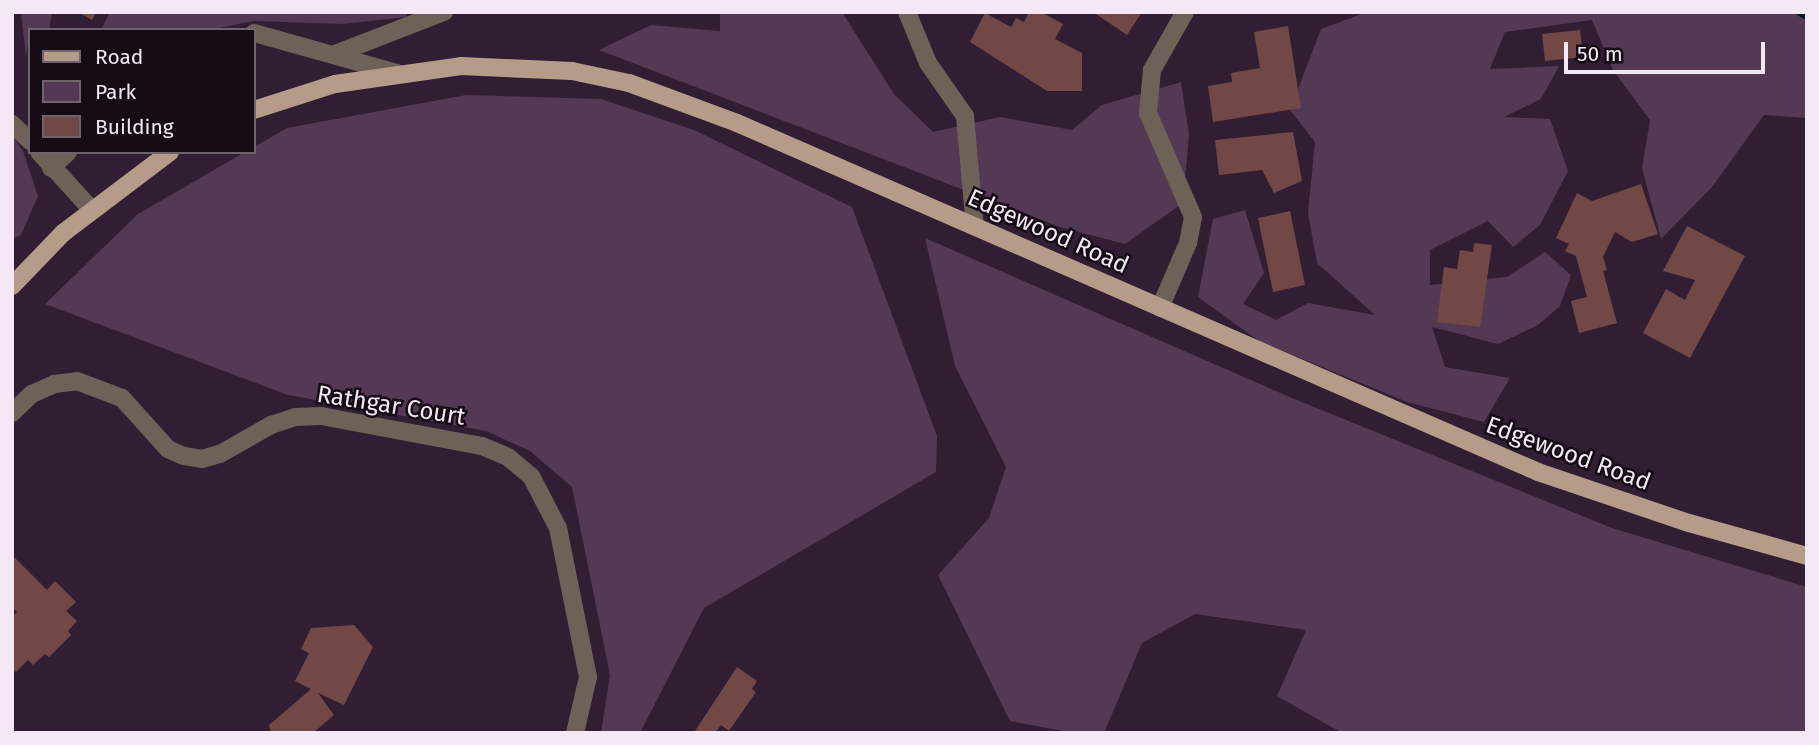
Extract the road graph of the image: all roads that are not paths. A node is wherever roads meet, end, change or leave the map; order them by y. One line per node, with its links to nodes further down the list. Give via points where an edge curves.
1 (444, 12): 5 (street)
2 (907, 12): 15 (street, via 928,63 965,116)
3 (1185, 12): 17 (street, via 1152,70 1148,113 1193,217 1188,243)
4 (256, 34): 5 (street)
5 (335, 54): 6 (street)
6 (397, 73): 7 (main road, Edgewood Road, via 335,84); 15 (main road, Edgewood Road, via 517,66 629,83 737,122)
7 (256, 109)
8 (12, 124): 9 (street)
9 (28, 139)
10 (40, 154): 13 (street)
11 (66, 154): 13 (street)
12 (167, 154): 14 (main road)
13 (51, 168): 14 (street)
14 (91, 209): 16 (main road)
15 (975, 227): 17 (main road, Edgewood Road)
16 (12, 286)
17 (1160, 308): 19 (main road, Edgewood Road, via 1538,472 1689,523)
18 (12, 413): 20 (street, Rathgar Court, via 32,394 54,384 77,381 122,398 168,449 184,456 202,459 220,454 271,425 295,417 321,416 482,446 508,457 531,476 558,528 588,677)
19 (1807, 555)
20 (575, 733)

